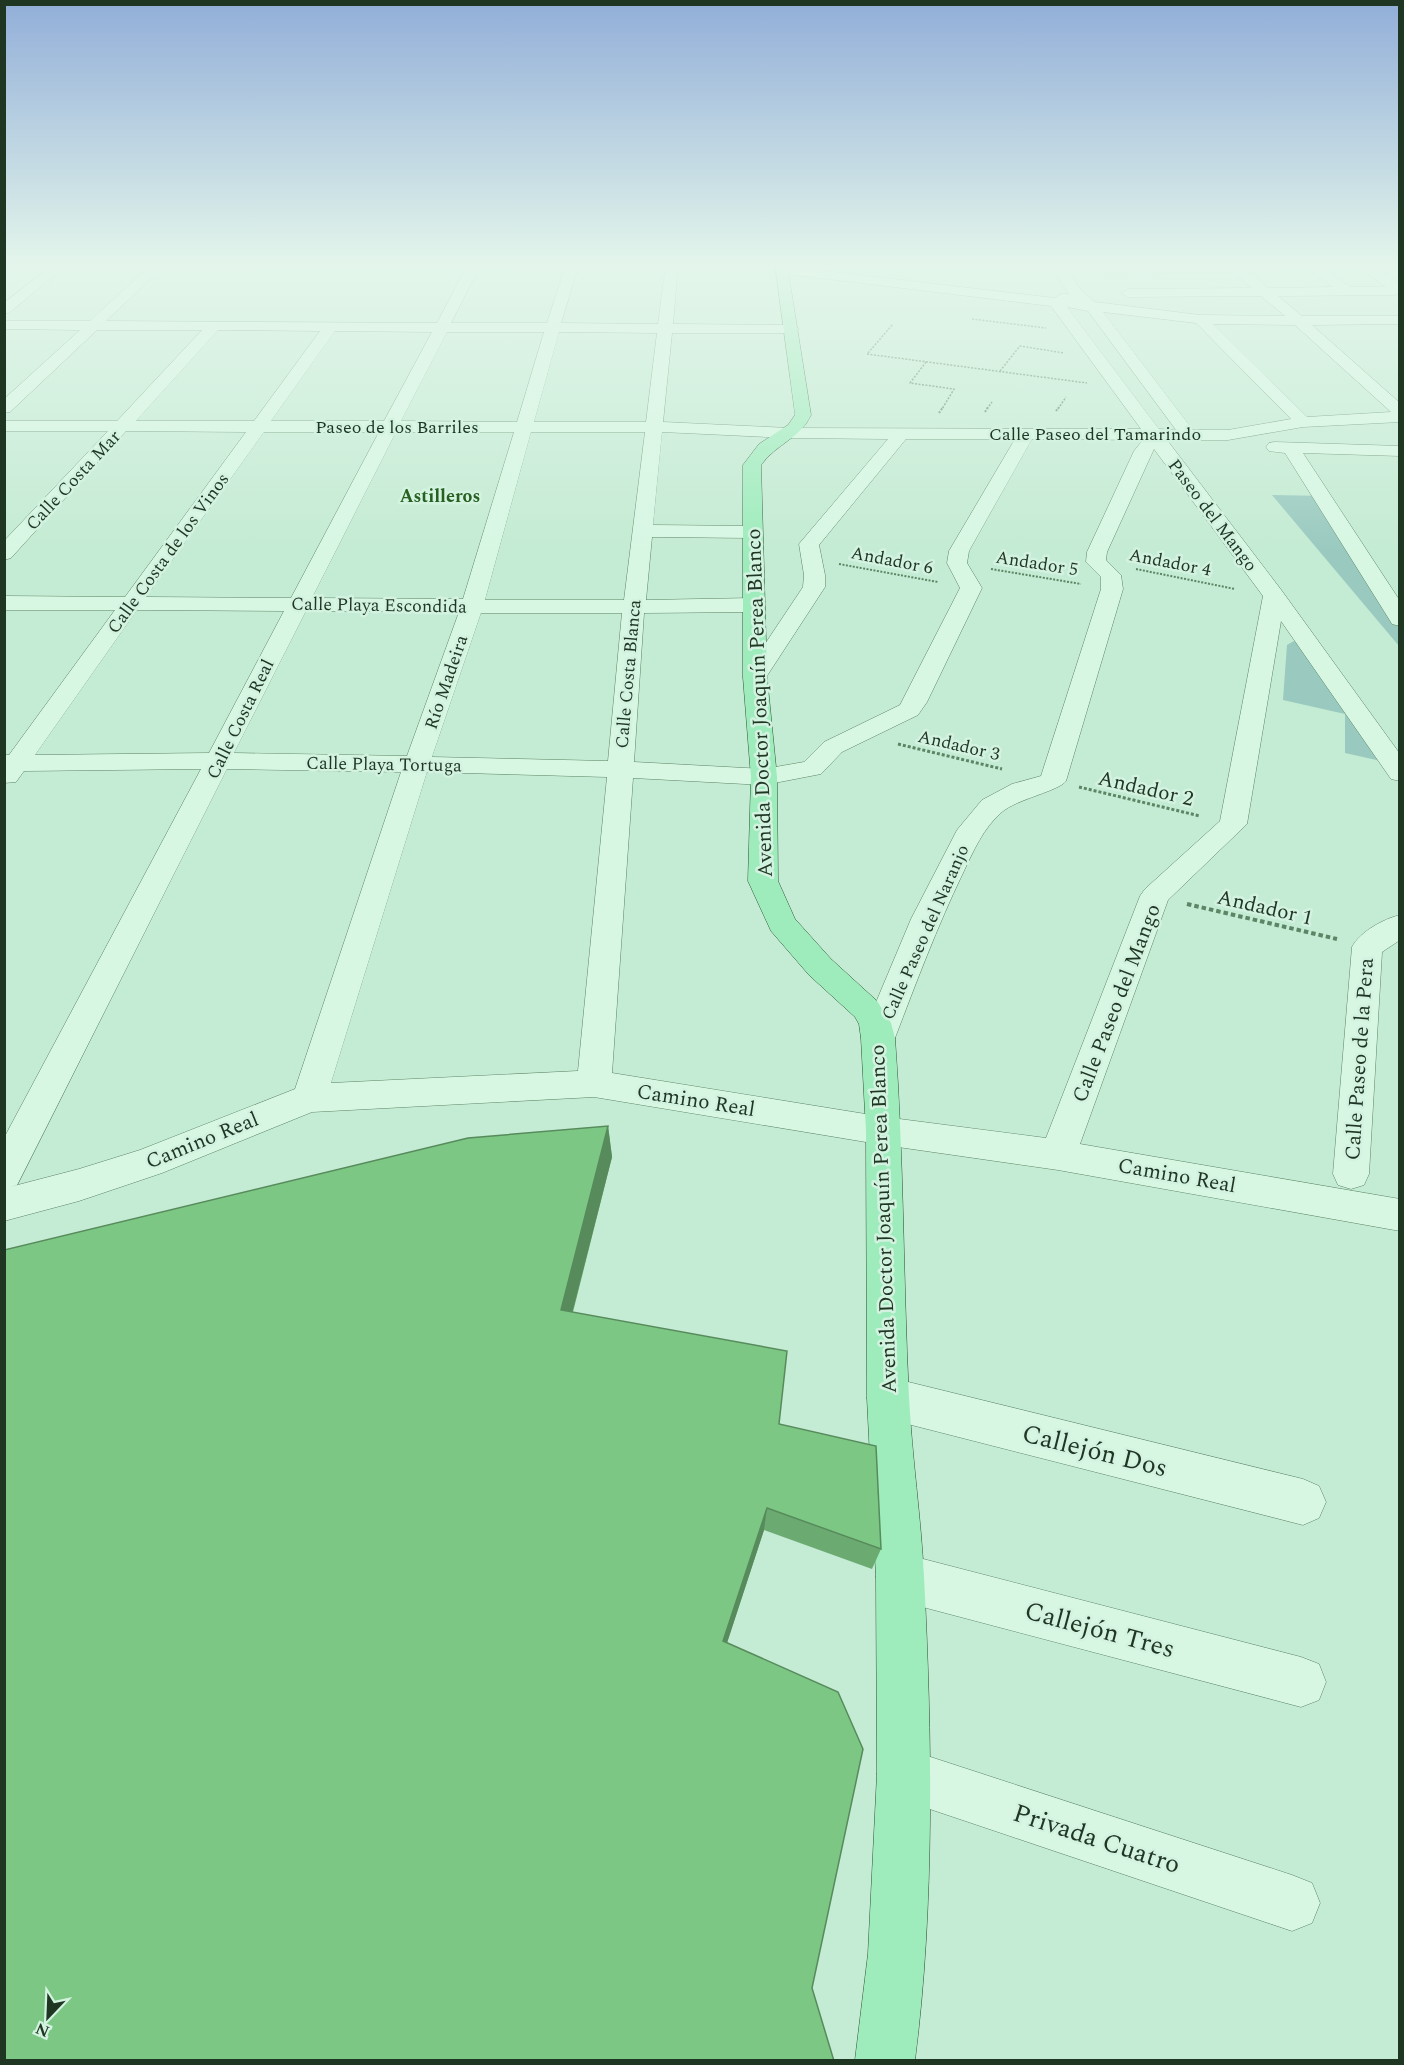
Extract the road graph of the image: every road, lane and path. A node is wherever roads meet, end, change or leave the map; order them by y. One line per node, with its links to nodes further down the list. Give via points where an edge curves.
1 (57, 360): 17 (street)
2 (182, 360): 21 (street, Calle Costa Mar)
3 (307, 360): 22 (street, Calle Costa de los Vinos)
4 (425, 360): 23 (street, Calle Costa Real)
5 (543, 360): 24 (street, Río Madeira)
6 (661, 360): 25 (street, Calle Costa Blanca)
7 (796, 360): 26 (main road, Avenida Doctor Joaquín Perea Blanco, via 803,415 800,424)
8 (914, 360): 14 (path)
9 (1009, 360): 15 (path)
10 (1099, 360): 16 (street)
11 (1132, 360): 30 (street)
12 (1241, 360): 19 (street)
13 (1341, 360): 18 (street)
14 (926, 362): 15 (path); 28 (path, via 910,383 954,389)
15 (1000, 371): 16 (path)
16 (1120, 388): 32 (street)
17 (4, 408)
18 (1400, 415): 19 (street, Calle Paseo del Tamarindo)
19 (1303, 423): 31 (street, Calle Paseo del Tamarindo)
20 (4, 426): 21 (street, Paseo de los Barriles)
21 (122, 426): 22 (street, Paseo de los Barriles); 37 (street, Calle Costa Mar)
22 (259, 427): 23 (street, Paseo de los Barriles); 46 (street, Calle Costa de los Vinos)
23 (390, 427): 24 (street, Paseo de los Barriles); 45 (street, Calle Costa Real)
24 (524, 427): 25 (street, Paseo de los Barriles); 48 (street, Río Madeira)
25 (654, 428): 26 (street, Paseo de los Barriles); 35 (street, Calle Costa Blanca)
26 (789, 433): 27 (street, Calle Paseo del Tamarindo); 36 (main road, Avenida Doctor Joaquín Perea Blanco, via 760,453 752,465)
27 (902, 433): 28 (street, Calle Paseo del Tamarindo); 38 (street, via 809,544)
28 (925, 433): 29 (street, Calle Paseo del Tamarindo)
29 (1028, 433): 32 (street, Calle Paseo del Tamarindo); 40 (street, via 959,551)
30 (1187, 433): 31 (street, Calle Paseo del Tamarindo); 32 (street, Calle Paseo del Tamarindo)
31 (1228, 435): 33 (street, via 1240,445)
32 (1156, 438): 39 (street, via 1143,451); 43 (street, Paseo del Mango)
33 (1291, 448): 34 (street); 50 (street)
34 (1400, 451)
35 (643, 531): 36 (street); 49 (street, Calle Costa Blanca)
36 (752, 532): 47 (main road, Avenida Doctor Joaquín Perea Blanco)
37 (4, 554)
38 (809, 558): 41 (path, Andador 6); 51 (street, via 817,573 814,587)
39 (1096, 562): 42 (street, via 1111,575); 43 (path, Andador 4)
40 (957, 564): 41 (street); 42 (path, Andador 5)
41 (971, 588): 52 (street, Calle Playa Tortuga, via 909,710)
42 (1112, 589): 59 (street)
43 (1274, 596): 57 (street, Paseo del Mango); 60 (street)
44 (4, 603): 46 (street, Calle Playa Escondida)
45 (297, 603): 46 (street, Calle Playa Escondida); 48 (street, Calle Playa Escondida); 53 (street, Calle Costa Real)
46 (131, 604): 55 (street, Calle Costa de los Vinos)
47 (753, 605): 49 (street, Calle Playa Escondida); 51 (main road, Avenida Doctor Joaquín Perea Blanco)
48 (472, 606): 49 (street, Calle Playa Escondida); 54 (street, Río Madeira)
49 (634, 607): 56 (street, Calle Costa Blanca)
50 (1400, 619)
51 (755, 677): 58 (main road, Avenida Doctor Joaquín Perea Blanco)
52 (859, 735): 58 (street, Calle Playa Tortuga, via 833,747 812,768); 59 (path, Andador 3)
53 (220, 761): 54 (street, Calle Playa Tortuga); 55 (street, Calle Playa Tortuga); 69 (street, Calle Costa Real)
54 (417, 764): 56 (street, Calle Playa Tortuga); 66 (street, Río Madeira)
55 (8, 769)
56 (619, 770): 58 (street, Calle Playa Tortuga); 65 (street, Calle Costa Blanca)
57 (1400, 773)
58 (764, 777): 64 (main road, Avenida Doctor Joaquín Perea Blanco, via 763,881 770,901 800,946 866,1009 876,1023)
59 (1053, 781): 60 (path, Andador 2); 64 (street, Calle Paseo del Naranjo, via 1021,790 992,806 968,836 926,919)
60 (1233, 824): 61 (street, Calle Paseo del Mango)
61 (1155, 896): 63 (path, Andador 1); 68 (street, Calle Paseo del Mango)
62 (1400, 925): 63 (street, Calle Paseo de la Pera)
63 (1367, 946): 70 (street, Calle Paseo de la Pera)
64 (878, 1038): 67 (main road, Avenida Doctor Joaquín Perea Blanco)
65 (594, 1084): 66 (street, Camino Real); 67 (street, Camino Real)
66 (309, 1098): 71 (street, Camino Real, via 148,1162)
67 (884, 1131): 68 (street, Camino Real); 73 (main road, Avenida Doctor Joaquín Perea Blanco)
68 (1058, 1155): 72 (street, Camino Real)
69 (4, 1174)
70 (1351, 1174)
71 (4, 1205)
72 (1400, 1215)
73 (888, 1398): 74 (street, Callejón Dos); 75 (main road, Avenida Doctor Joaquín Perea Blanco)
74 (1303, 1502)
75 (900, 1577): 76 (street, Callejón Tres); 77 (main road, Avenida Doctor Joaquín Perea Blanco)
76 (1301, 1682)
77 (903, 1773): 78 (street, Privada Cuatro); 79 (main road, Avenida Doctor Joaquín Perea Blanco, via 897,1954)
78 (1292, 1904)
79 (885, 2061)

